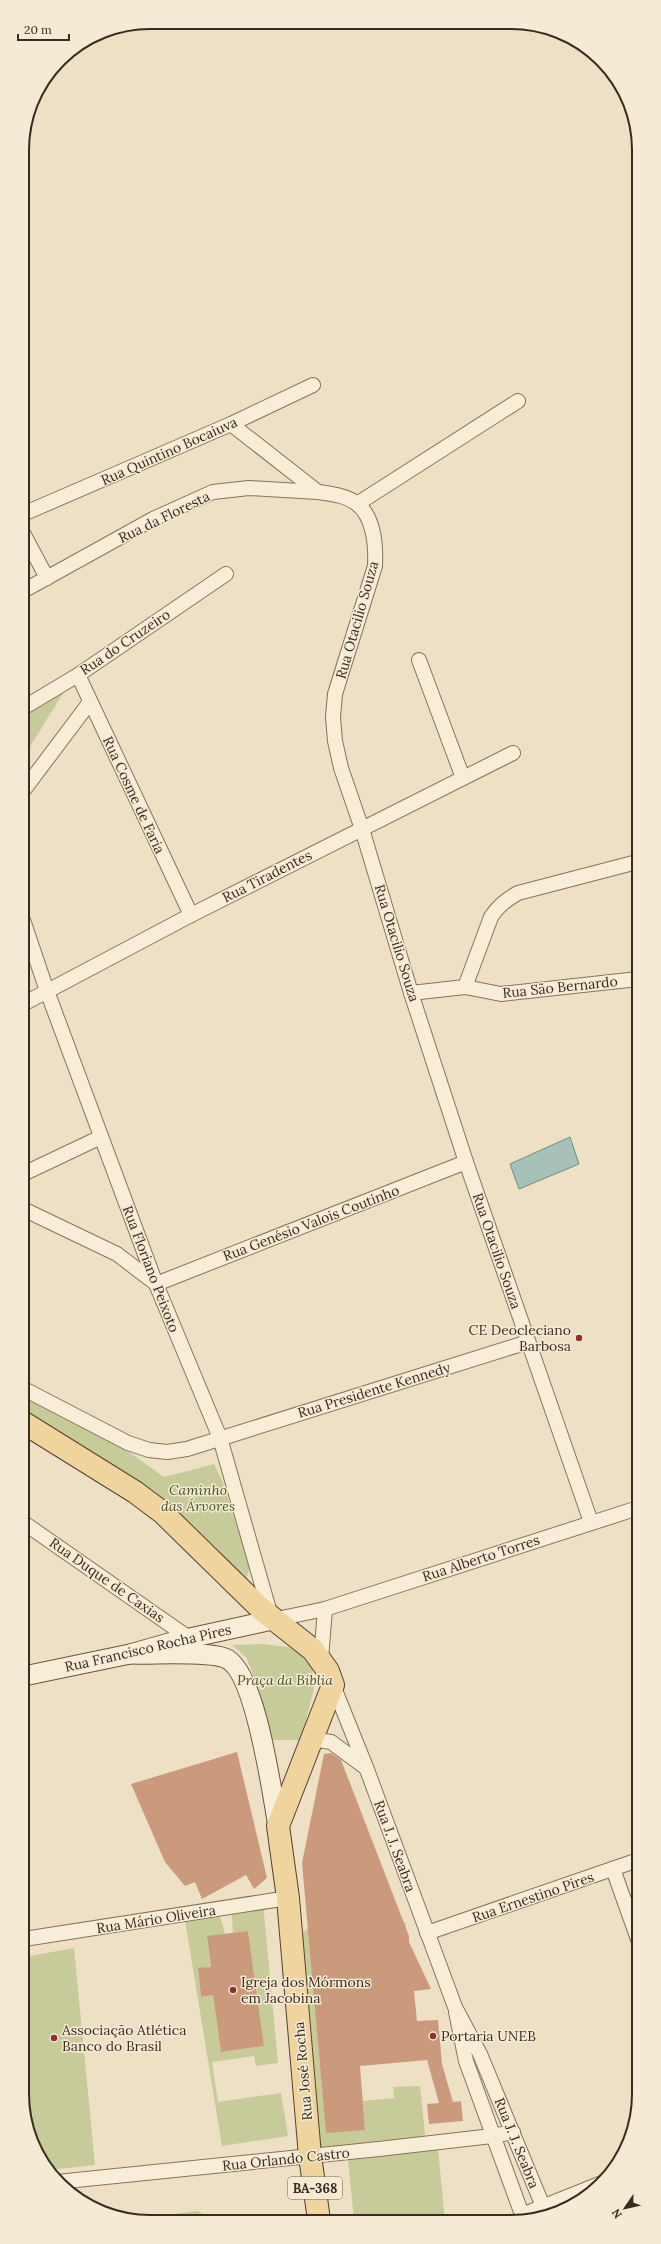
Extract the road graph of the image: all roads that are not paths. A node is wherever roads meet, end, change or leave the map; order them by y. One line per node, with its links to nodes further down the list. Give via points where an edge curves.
1 (314, 385): 3 (street, Rua Quintino Bocaiuva)
2 (518, 400): 5 (street)
3 (231, 424): 4 (street); 6 (street, Rua Quintino Bocaiuva)
4 (318, 492): 5 (street, via 335,495); 9 (street, Rua da Floresta, via 249,488 212,492 153,519)
5 (357, 504): 18 (street, Rua Otacilio Souza, via 370,523 374,536 375,566 335,694 333,717 341,768)
6 (29, 511)
7 (29, 544): 9 (street)
8 (226, 574): 12 (street, Rua do Cruzeiro)
9 (47, 578): 10 (street, Rua da Floresta)
10 (29, 588)
11 (419, 660): 16 (street)
12 (78, 674): 13 (street, Rua Cosme de Faria); 14 (street, Rua do Cruzeiro)
13 (90, 702): 17 (street); 20 (street, Rua Cosme de Faria)
14 (29, 704)
15 (513, 753): 16 (street, Rua Tiradentes)
16 (463, 778): 18 (street, Rua Tiradentes)
17 (29, 783)
18 (362, 829): 20 (street, Rua Tiradentes); 25 (street, Rua Otacilio Souza)
19 (632, 863): 23 (street, via 518,893 507,899 491,916)
20 (191, 914): 24 (street, Rua Tiradentes)
21 (29, 938): 24 (street, Rua Floriano Peixoto)
22 (632, 980): 23 (street, Rua São Bernardo, via 501,994)
23 (465, 987): 25 (street, Rua São Bernardo)
24 (47, 991): 26 (street, Rua Tiradentes); 27 (street, Rua Floriano Peixoto)
25 (411, 993): 28 (street, Rua Otacilio Souza)
26 (29, 1001)
27 (101, 1137): 29 (street); 31 (street, Rua Floriano Peixoto)
28 (466, 1162): 31 (street, Rua Genésio Valois Coutinho); 32 (street, Rua Otacilio Souza)
29 (29, 1171)
30 (29, 1212): 31 (street, via 117,1254)
31 (156, 1284): 35 (street, Rua Floriano Peixoto)
32 (528, 1342): 35 (street, Rua Presidente Kennedy); 37 (street, Rua Otacilio Souza)
33 (29, 1391): 35 (street, via 128,1443 149,1450 168,1452 187,1449)
34 (29, 1426): 40 (main road, via 135,1492 163,1513)
35 (220, 1438): 40 (street, Rua Floriano Peixoto)
36 (632, 1510): 37 (street, Rua Alberto Torres)
37 (591, 1522): 39 (street, Rua Alberto Torres)
38 (29, 1526): 41 (street, Rua Duque de Caxias)
39 (325, 1609): 40 (street, Rua Francisco Rocha Pires); 43 (street)
40 (267, 1614): 41 (street, Rua Francisco Rocha Pires); 43 (main road, via 304,1642)
41 (189, 1638): 42 (street, Rua Francisco Rocha Pires)
42 (130, 1654): 44 (street, Rua Francisco Rocha Pires); 48 (street, via 208,1655 225,1658 237,1667 245,1680 265,1751)
43 (321, 1659): 45 (main road)
44 (29, 1675)
45 (333, 1685): 46 (main road); 47 (street, Rua J. J. Seabra)
46 (312, 1739): 47 (street, via 331,1742); 48 (main road)
47 (366, 1767): 53 (street, Rua J. J. Seabra)
48 (278, 1826): 51 (main road, Rua José Rocha)
49 (632, 1862): 50 (street, Rua Ernestino Pires)
50 (614, 1869): 52 (street); 53 (street, Rua Ernestino Pires)
51 (288, 1898): 54 (street, Rua Mário Oliveira); 58 (main road, Rua José Rocha)
52 (632, 1922)
53 (427, 1933): 55 (street, Rua J. J. Seabra)
54 (29, 1938)
55 (455, 2007): 56 (street, Rua J. J. Seabra, via 473,2038); 57 (street, Rua J. J. Seabra, via 460,2043)
56 (513, 2132): 57 (street, Rua Orlando Castro); 62 (street, Rua J. J. Seabra)
57 (492, 2136): 58 (street, Rua Orlando Castro); 63 (street, Rua J. J. Seabra)
58 (310, 2156): 59 (street, Rua Orlando Castro); 64 (main road, Rua José Rocha / BA-368)
59 (65, 2181)
60 (579, 2194): 61 (street)
61 (549, 2209)
62 (545, 2211)
63 (522, 2214)
64 (318, 2215)

